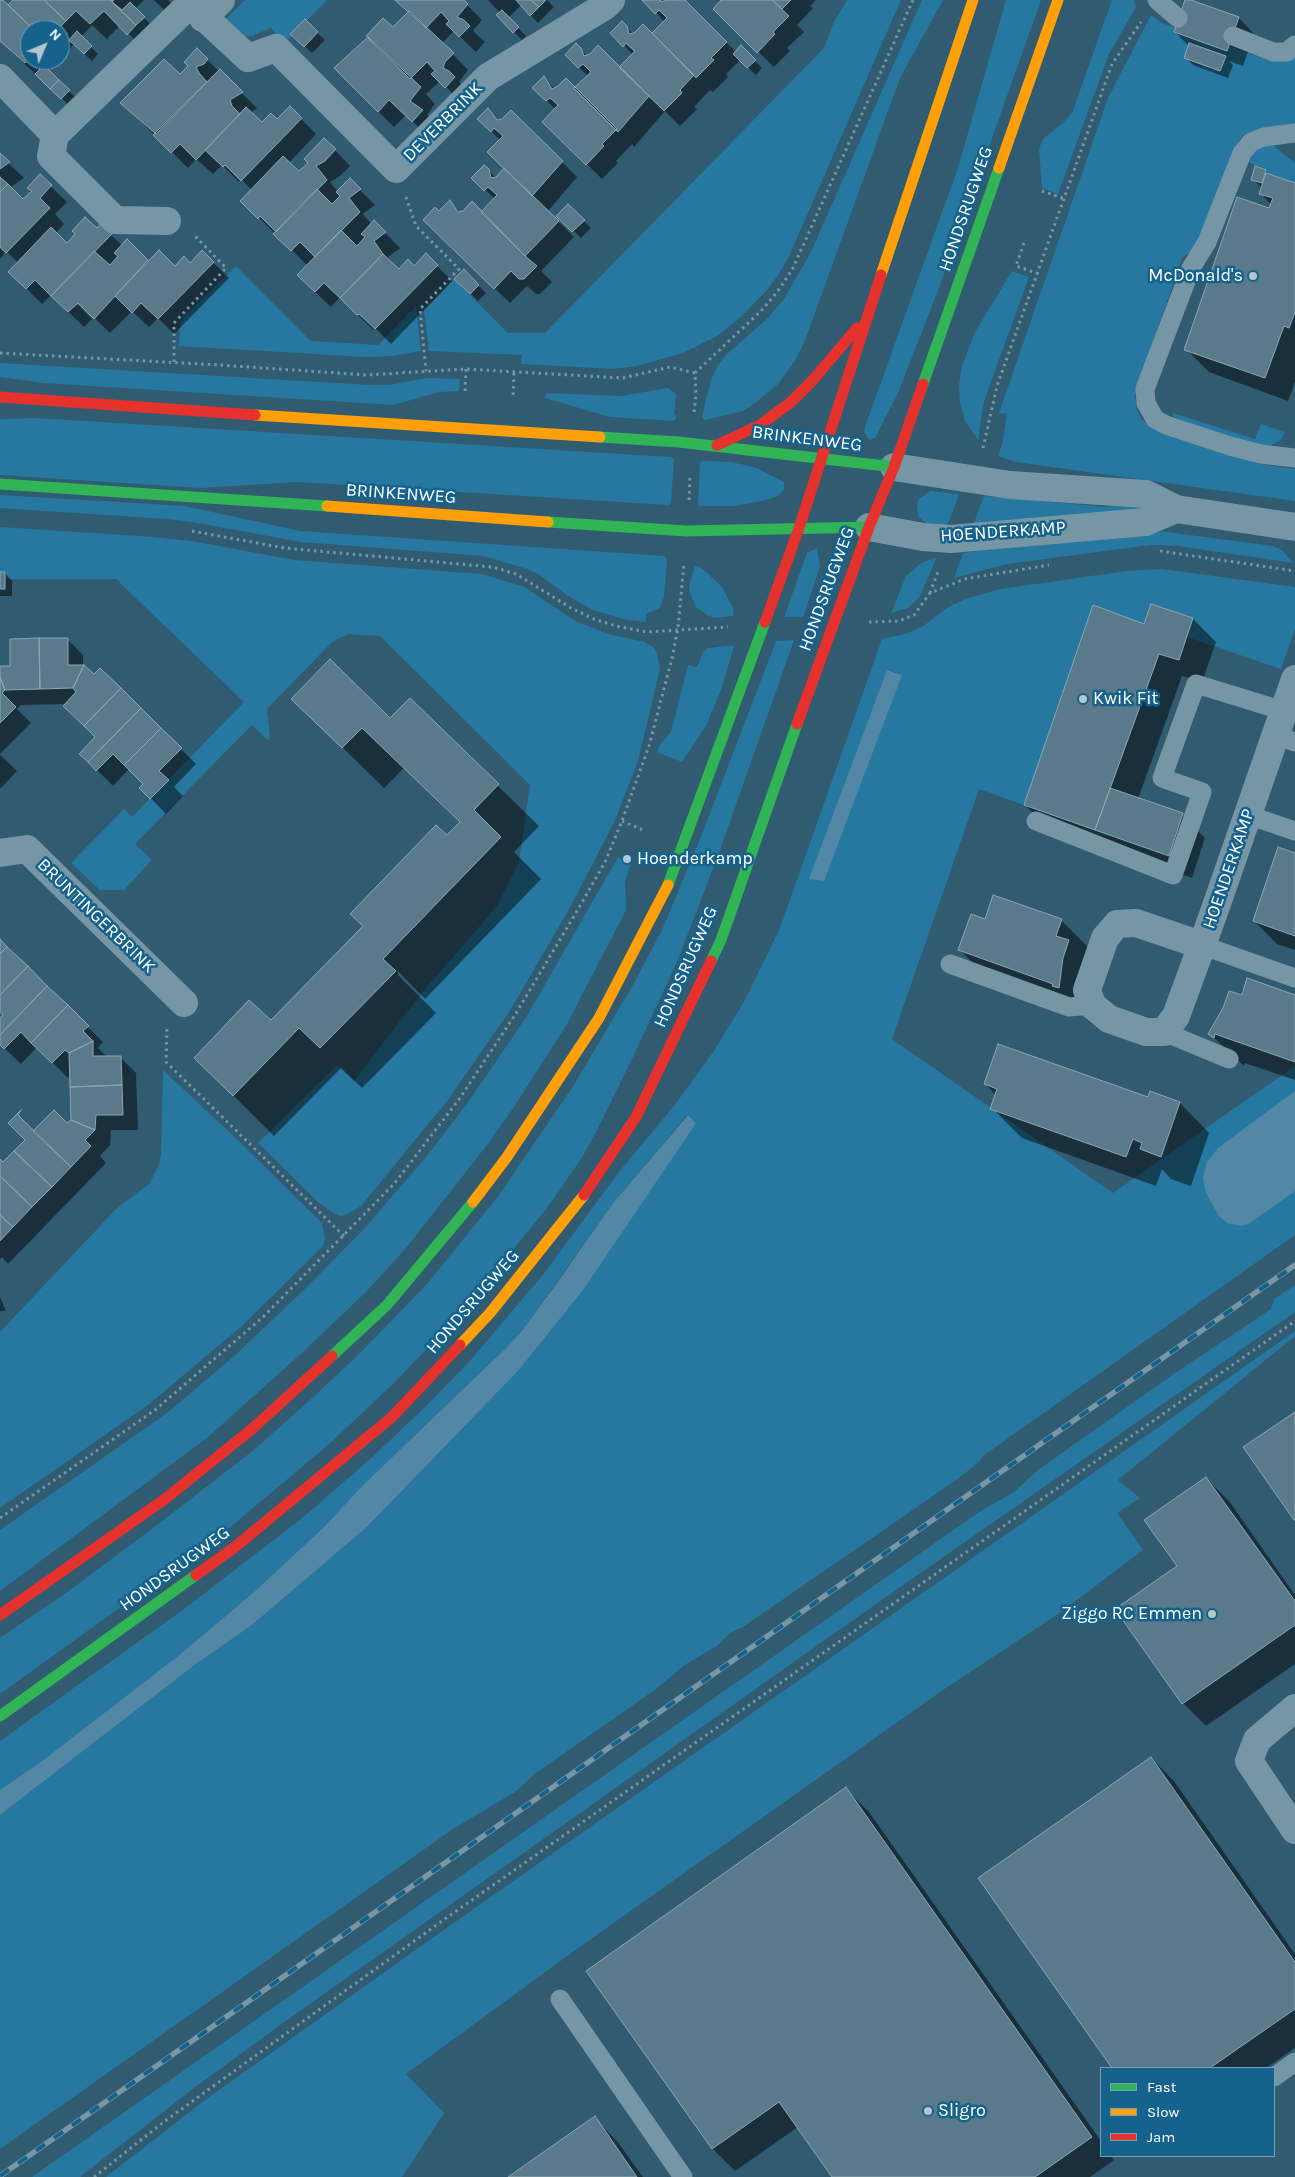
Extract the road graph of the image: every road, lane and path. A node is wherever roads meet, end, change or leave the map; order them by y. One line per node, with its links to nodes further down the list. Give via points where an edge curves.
1 (611, 0): 15 (street, DEVERBRINK, via 488,77)
2 (913, 0): 26 (path, via 793,268 763,309 694,373 670,367 622,378)
3 (974, 0): 21 (main road)
4 (1058, 0): 34 (main road, HONDSRUGWEG)
5 (1158, 0): 8 (lane)
6 (212, 9): 13 (street, DEVERBRINK, via 190,4); 15 (street, DEVERBRINK, via 248,58 276,48)
7 (1143, 15): 17 (path, via 1112,64)
8 (1178, 18)
9 (1233, 36): 10 (lane, via 1273,52 1287,52)
10 (1295, 45)
11 (0, 78): 13 (street)
12 (1288, 134): 14 (lane); 32 (lane, via 1251,142 1242,153 1207,242 1190,268 1146,389 1146,403 1155,419 1166,425 1261,454)
13 (55, 135): 18 (street, via 51,156 115,220)
14 (1295, 150)
15 (396, 170): 25 (path, via 416,226 459,269 420,309)
16 (1042, 191): 17 (path)
17 (1065, 199): 20 (path)
18 (167, 221): 23 (path, via 183,225 226,268 174,324)
19 (1024, 243): 20 (path, via 1016,266)
20 (1039, 274): 30 (path, via 997,386)
21 (868, 315): 31 (main road, BRINKENWEG, via 790,402 760,425); 33 (main road)
22 (0, 353): 23 (path)
23 (174, 362): 25 (path, via 367,375)
24 (466, 369): 25 (path); 26 (path); 27 (path)
25 (426, 371)
26 (514, 373): 28 (path)
27 (465, 391)
28 (513, 395)
29 (0, 397): 31 (main road, BRINKENWEG)
30 (991, 414)
31 (716, 445): 33 (main road, BRINKENWEG)
32 (1295, 458)
33 (821, 460): 34 (main road, BRINKENWEG); 39 (main road)
34 (894, 467): 36 (street, via 1010,485 1146,494); 37 (main road, HONDSRUGWEG)
35 (0, 484): 39 (main road, BRINKENWEG, via 686,531)
36 (1176, 509): 37 (street, HOENDERKAMP, via 1144,522 951,538); 38 (street)
37 (868, 527): 39 (main road, HOENDERKAMP); 44 (main road, HONDSRUGWEG)
38 (1295, 527)
39 (799, 528): 45 (main road)
40 (188, 531): 46 (path, via 284,548 492,567 516,574 571,608 616,626 647,632)
41 (1158, 551): 43 (path)
42 (1052, 565): 44 (path, via 965,579 930,593 914,615 899,621)
43 (1295, 571)
44 (835, 623): 67 (main road, HONDSRUGWEG, via 776,779 721,940 636,1116 577,1205 490,1313 392,1417 235,1547)
45 (763, 626): 46 (path); 65 (main road, via 671,879 598,1018 507,1157 457,1223 387,1305 252,1428 165,1498)
46 (678, 628): 50 (path, via 649,746)
47 (1295, 679): 48 (street, HOENDERKAMP)
48 (1285, 729): 49 (street, HOENDERKAMP); 51 (lane, via 1196,684 1162,778 1202,792 1173,875)
49 (1248, 815): 53 (lane); 55 (street, HOENDERKAMP)
50 (622, 821): 52 (path); 62 (path, via 605,862 516,1015 394,1184)
51 (1036, 821)
52 (643, 830)
53 (1295, 831)
54 (0, 853): 58 (street, BRUNTINGERBRINK, via 27,849)
55 (1202, 945): 57 (lane); 59 (street, HOENDERKAMP, via 1136,923 1118,924 1105,938 1087,990); 60 (street, HOENDERKAMP, via 1176,1016)
56 (950, 964): 59 (lane, via 1069,1007)
57 (1295, 978)
58 (176, 995): 62 (path, via 166,1062)
59 (1092, 1005): 60 (street, via 1109,1019 1146,1032)
60 (1164, 1032): 61 (lane)
61 (1229, 1059)
62 (344, 1236): 64 (path, via 263,1317 155,1410)
63 (1295, 1321): 72 (path, via 443,1920 165,2121)
64 (0, 1518)
65 (0, 1614)
66 (1295, 1708): 68 (street, via 1257,1740 1249,1761)
67 (0, 1716)
68 (1295, 1830)
69 (560, 1999): 73 (lane)
70 (1295, 2062): 71 (lane)
71 (1275, 2076)
72 (94, 2177)
73 (683, 2177)

